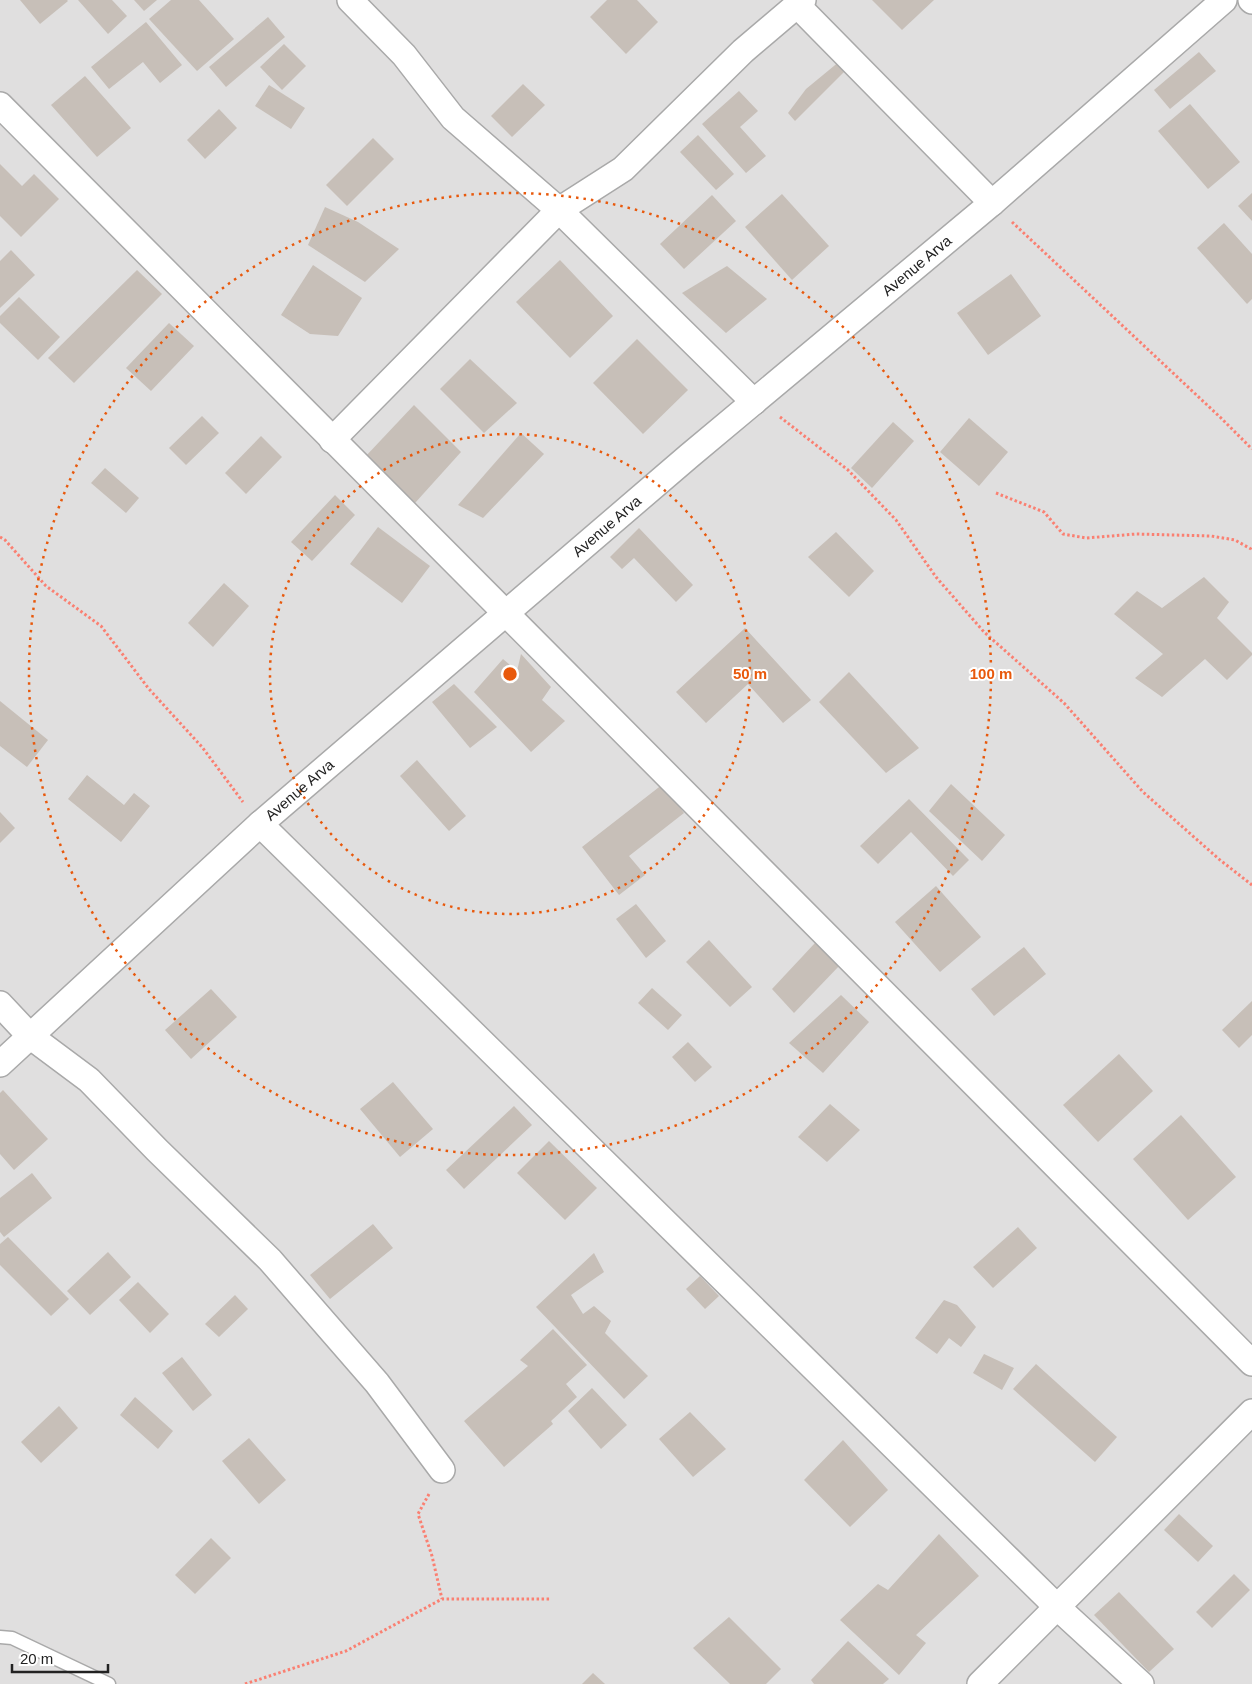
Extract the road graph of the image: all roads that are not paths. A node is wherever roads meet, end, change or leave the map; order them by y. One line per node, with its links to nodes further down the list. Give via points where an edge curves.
1 (350, 0): 6 (street, via 404,55 453,118)
2 (1224, 0): 5 (street, Avenue Arva)
3 (800, 3): 5 (street); 6 (street, via 743,51 623,169)
4 (0, 105): 8 (street)
5 (992, 203): 7 (street, Avenue Arva)
6 (559, 210): 7 (street); 8 (street)
7 (754, 402): 9 (street, Avenue Arva)
8 (332, 440): 9 (street)
9 (505, 614): 10 (street, Avenue Arva); 14 (street)
10 (260, 824): 12 (street, Avenue Arva); 17 (street)
11 (0, 1004): 12 (street)
12 (30, 1036): 13 (street, Avenue Arva); 16 (street, via 89,1080 270,1260 377,1383)
13 (0, 1064)
14 (1252, 1363)
15 (1252, 1412): 17 (street)
16 (442, 1470)
17 (1057, 1607): 20 (street); 21 (street)
18 (0, 1637): 19 (lane, via 12,1638)
19 (109, 1684)
20 (980, 1684)
21 (1141, 1684)

